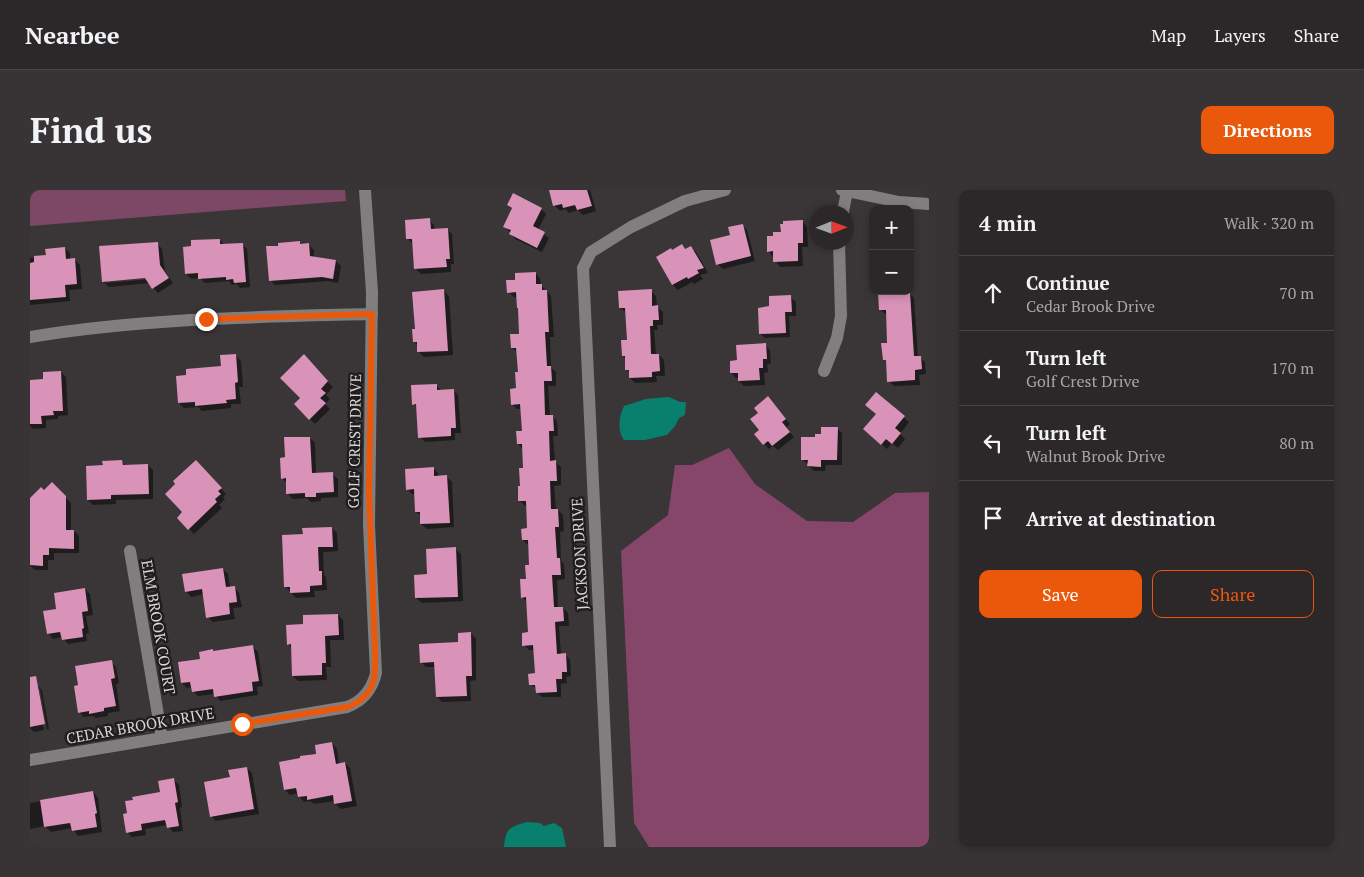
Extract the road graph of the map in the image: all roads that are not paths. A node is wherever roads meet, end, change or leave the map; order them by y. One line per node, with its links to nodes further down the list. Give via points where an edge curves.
1 (365, 190): 7 (street, GOLF CREST DRIVE)
2 (725, 190): 14 (street, JACKSON DRIVE, via 659,212 606,242 591,252 582,276)
3 (845, 190): 4 (street, via 899,202); 5 (street)
4 (929, 204)
5 (844, 205)
6 (839, 250): 9 (street, via 841,316 837,338)
7 (372, 314): 8 (street, via 206,319 84,328); 11 (street, GOLF CREST DRIVE, via 369,517 376,673)
8 (30, 337)
9 (824, 371)
10 (130, 550): 12 (street, ELM BROOK COURT)
11 (369, 692): 12 (street, CEDAR BROOK DRIVE, via 356,704 347,707)
12 (162, 738): 13 (street, CEDAR BROOK DRIVE)
13 (30, 760)
14 (610, 847)

